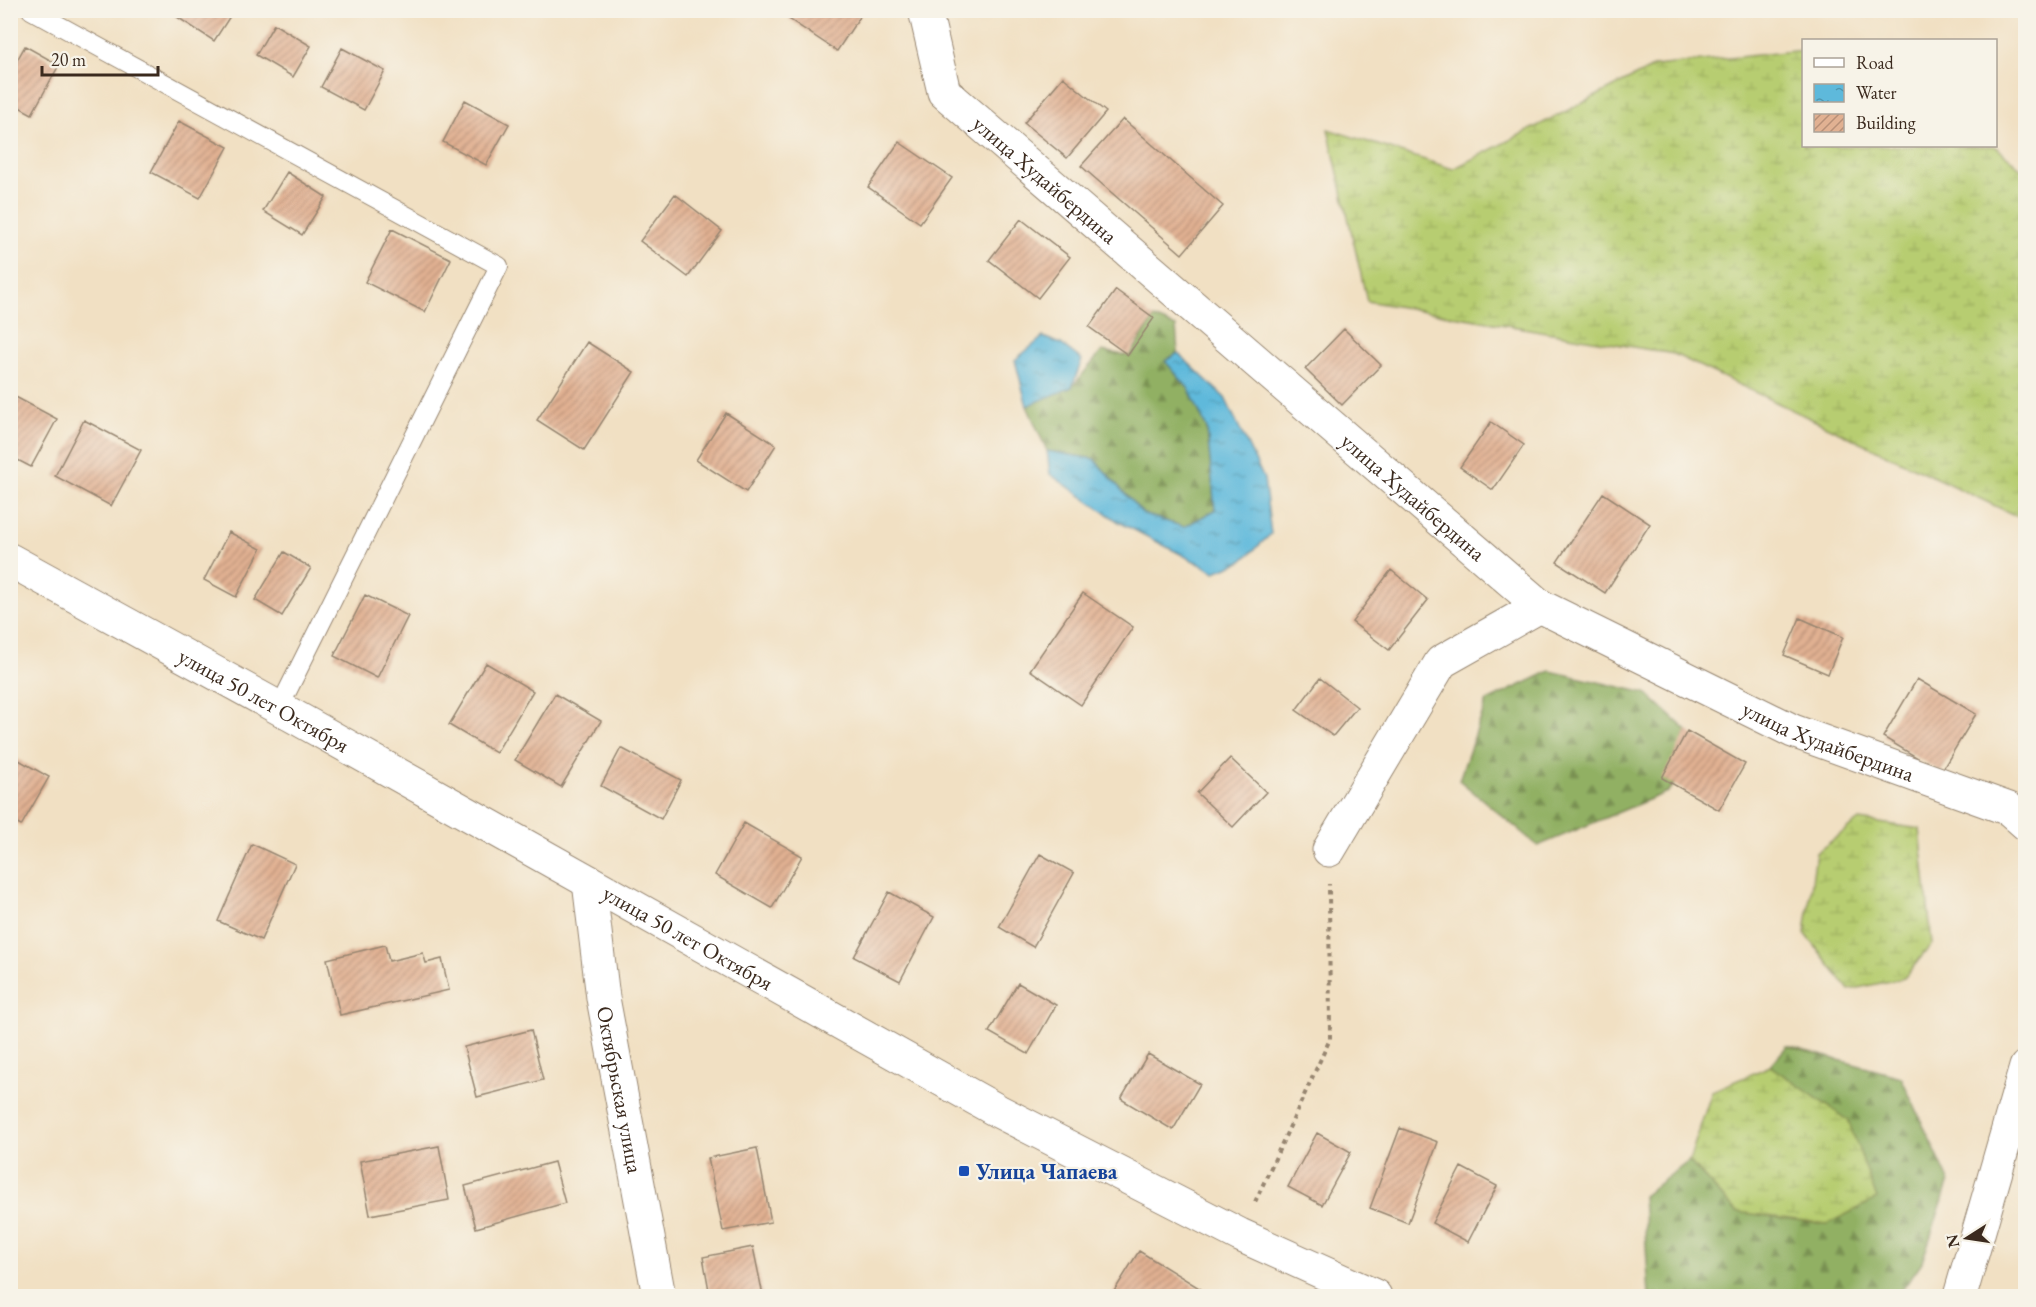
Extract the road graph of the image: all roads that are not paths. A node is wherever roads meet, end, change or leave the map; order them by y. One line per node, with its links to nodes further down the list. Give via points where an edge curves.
1 (31, 10): 5 (lane, via 499,266)
2 (925, 10): 4 (street, улица Худайбердина, via 944,92)
3 (10, 560): 5 (street, улица 50 лет Октября)
4 (1540, 606): 6 (street, улица Худайбердина, via 1793,731 2009,808); 7 (street, via 1441,662)
5 (279, 708): 8 (street, улица 50 лет Октября)
6 (2025, 824)
7 (1329, 850)
8 (589, 882): 10 (street, Октябрьская улица, via 603,998); 11 (street, улица 50 лет Октября, via 998,1111 1240,1235)
9 (2025, 1067): 12 (street)
10 (659, 1296)
11 (1375, 1296)
12 (1960, 1296)

